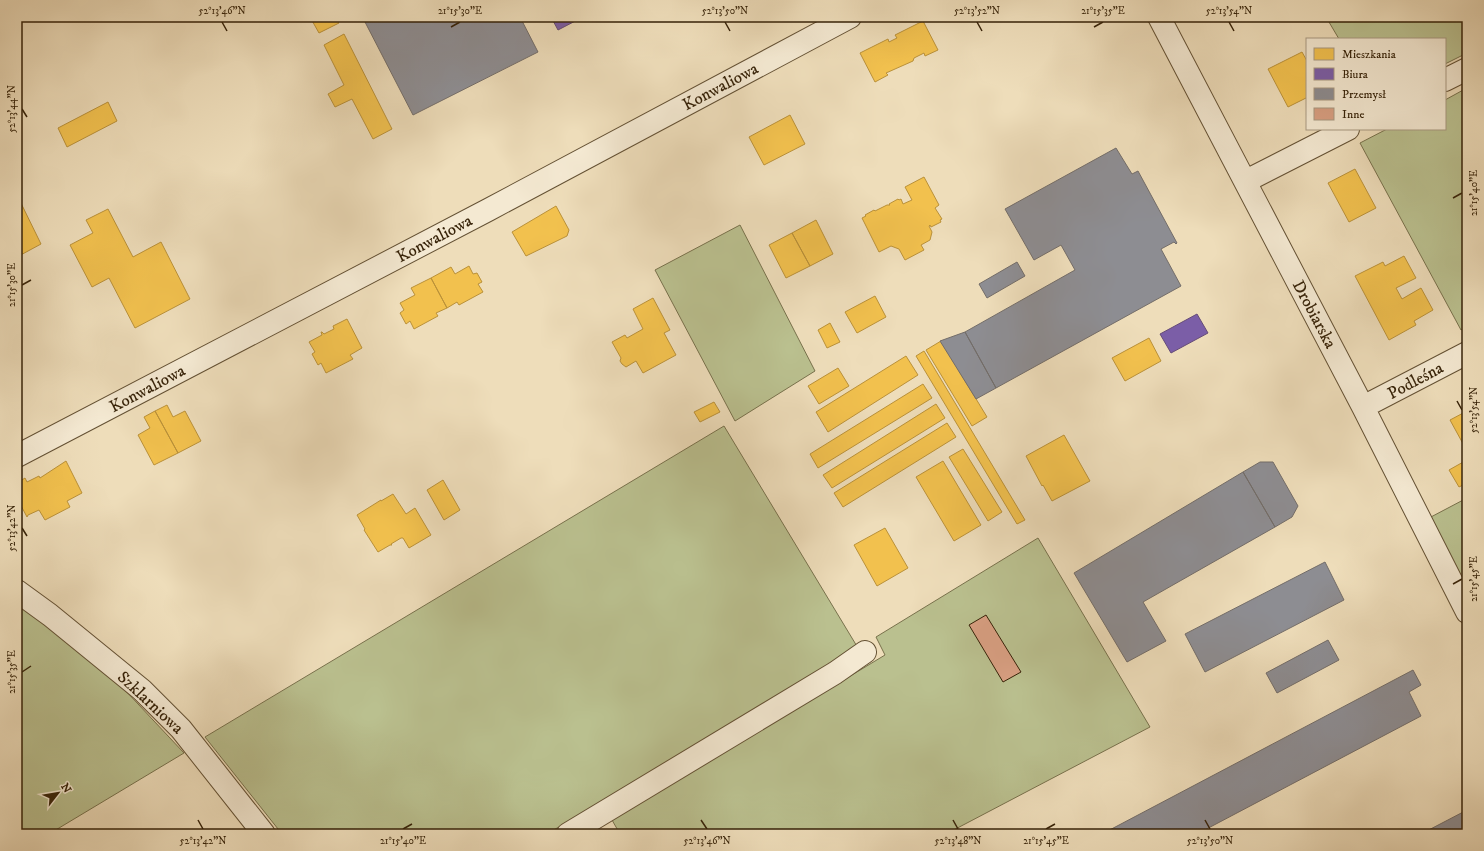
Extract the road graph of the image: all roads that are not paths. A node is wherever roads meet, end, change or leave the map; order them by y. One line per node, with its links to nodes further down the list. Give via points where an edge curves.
1 (850, 17): 9 (street, Konwaliowa)
2 (1159, 17): 6 (street, Drobiarska)
3 (1467, 69): 4 (street)
4 (1446, 80)
5 (1346, 130): 6 (street)
6 (1246, 181): 8 (street, Drobiarska)
7 (1467, 353): 8 (street, Podleśna)
8 (1364, 407): 11 (street, Drobiarska)
9 (17, 456)
10 (17, 591): 13 (street, Szklarniowa, via 142,690 176,723)
11 (1467, 612)
12 (865, 652): 14 (street)
13 (264, 834)
14 (568, 834)

